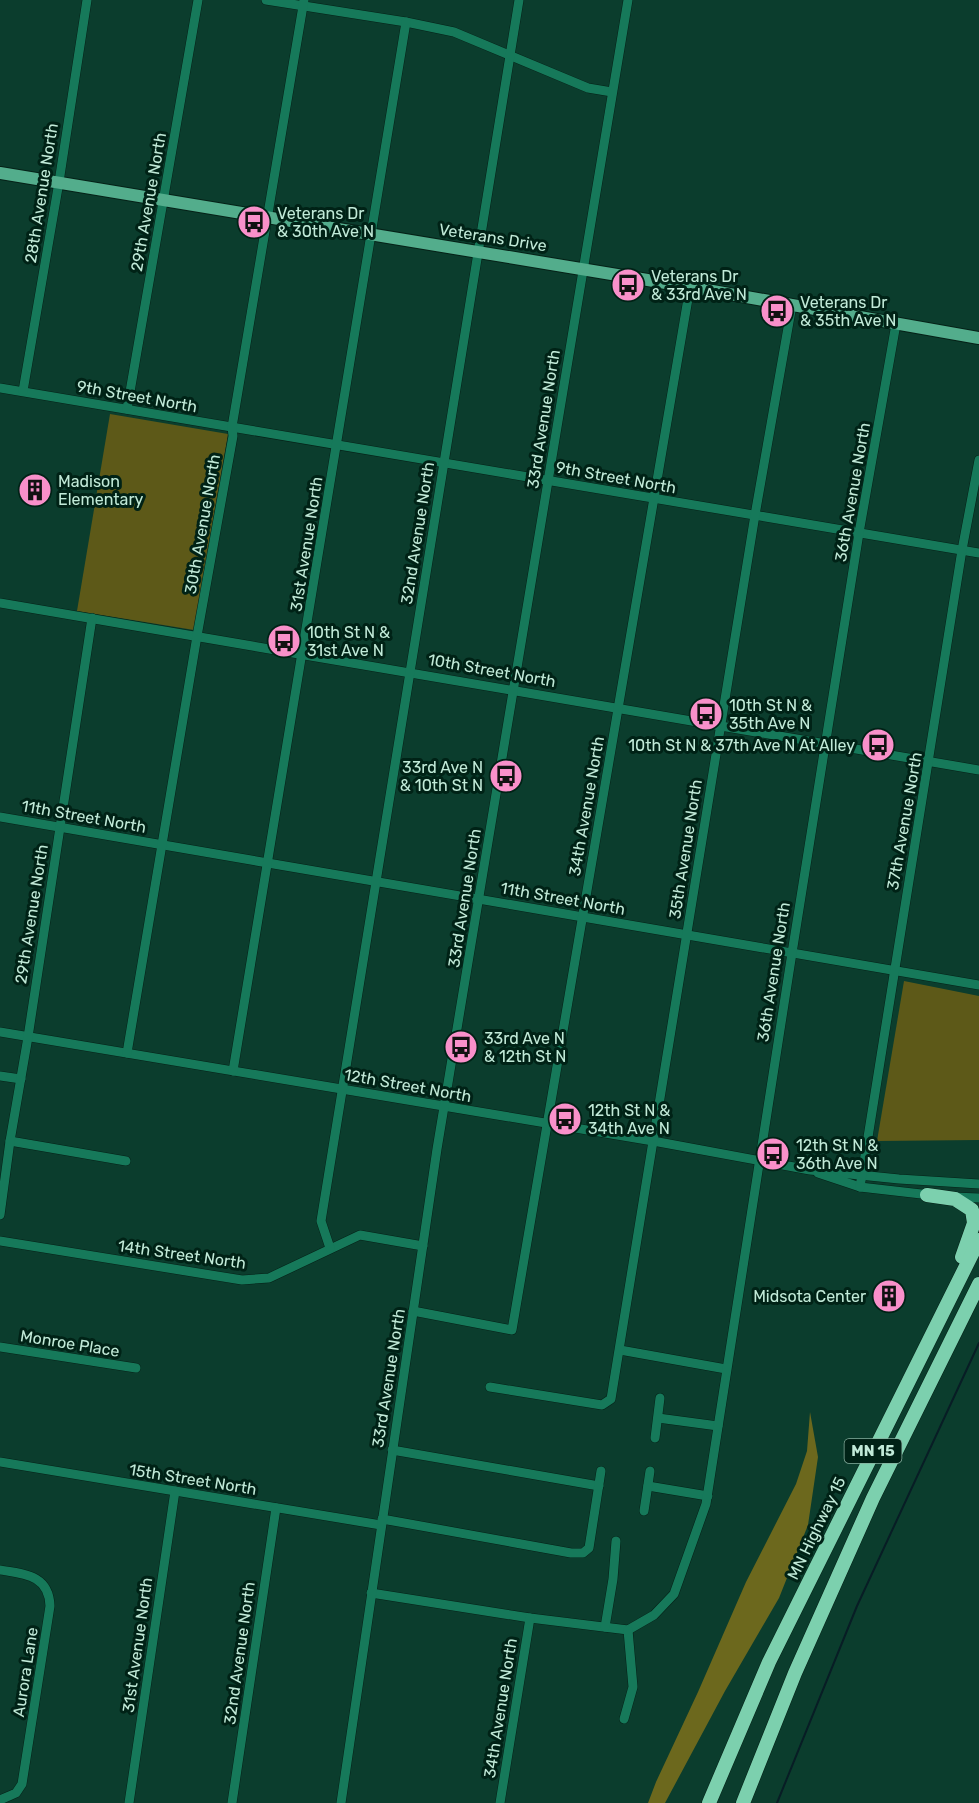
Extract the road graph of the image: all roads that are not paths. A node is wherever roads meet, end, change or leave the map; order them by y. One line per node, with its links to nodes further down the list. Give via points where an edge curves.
1 (87, 0): 11 (street, 28th Avenue North)
2 (198, 0): 12 (street, 29th Avenue North)
3 (266, 0): 6 (street)
4 (519, 0): 8 (street, 32nd Avenue North)
5 (628, 0): 9 (street, 33rd Avenue North)
6 (303, 3): 7 (street); 13 (street, 30th Avenue North)
7 (406, 22): 8 (street, via 454,32); 14 (street, 31st Avenue North)
8 (510, 56): 9 (street, via 588,88); 15 (street, 32nd Avenue North)
9 (612, 92): 16 (street, 33rd Avenue North)
10 (0, 173): 11 (main road, Veterans Drive)
11 (59, 182): 12 (main road, Veterans Drive); 22 (street, 28th Avenue North)
12 (163, 199): 13 (main road, Veterans Drive); 23 (street, 29th Avenue North)
13 (267, 216): 14 (main road, Veterans Drive); 24 (street, 30th Avenue North)
14 (373, 234): 15 (main road, Veterans Drive); 25 (street, 31st Avenue North)
15 (478, 251): 16 (main road, Veterans Drive); 27 (street, 32nd Avenue North)
16 (583, 269): 17 (main road, Veterans Drive); 28 (street, 33rd Avenue North)
17 (690, 287): 18 (main road, Veterans Drive); 29 (street, 34th Avenue North)
18 (792, 305): 19 (main road, Veterans Drive); 30 (street, 35th Avenue North)
19 (896, 324): 20 (main road, Veterans Drive); 31 (street, 36th Avenue North)
20 (979, 338)
21 (0, 388): 22 (street, 9th Street North)
22 (23, 391): 23 (street, 9th Street North)
23 (127, 409): 24 (street, 9th Street North)
24 (232, 427): 25 (street, 9th Street North); 36 (street, 30th Avenue North)
25 (338, 445): 27 (street, 9th Street North); 37 (street, 31st Avenue North)
26 (979, 460): 32 (street, 37th Avenue North)
27 (444, 463): 28 (street, 9th Street North); 38 (street, 32nd Avenue North)
28 (548, 480): 29 (street, 9th Street North); 39 (street, 33rd Avenue North)
29 (654, 498): 30 (street, 9th Street North); 40 (street, 34th Avenue North)
30 (755, 515): 31 (street, 9th Street North); 41 (street, 35th Avenue North)
31 (859, 533): 32 (street, 9th Street North); 42 (street, 36th Avenue North)
32 (962, 550): 33 (street, 9th Street North); 43 (street, 37th Avenue North)
33 (979, 553)
34 (0, 603): 35 (street, 10th Street North)
35 (92, 618): 36 (street, 10th Street North); 46 (street, 29th Avenue North)
36 (197, 636): 37 (street, 10th Street North); 47 (street, 30th Avenue North)
37 (303, 654): 38 (street, 10th Street North); 48 (street, 31st Avenue North)
38 (410, 672): 39 (street, 10th Street North); 49 (street, 32nd Avenue North)
39 (514, 689): 40 (street, 10th Street North); 50 (street, 33rd Avenue North)
40 (618, 707): 41 (street, 10th Street North); 51 (street, 34th Avenue North)
41 (721, 724): 42 (street, 10th Street North); 52 (street, 35th Avenue North)
42 (826, 742): 43 (street, 10th Street North); 53 (street, 36th Avenue North)
43 (929, 760): 44 (street, 10th Street North); 54 (street, 37th Avenue North)
44 (979, 770)
45 (0, 817): 46 (street, 11th Street North)
46 (60, 827): 47 (street, 11th Street North); 57 (street, 29th Avenue North)
47 (162, 845): 48 (street, 11th Street North); 58 (street, 30th Avenue North)
48 (268, 863): 49 (street, 11th Street North); 59 (street, 31st Avenue North)
49 (376, 882): 50 (street, 11th Street North); 62 (street, 32nd Avenue North)
50 (479, 899): 51 (street, 11th Street North); 63 (street, 33rd Avenue North)
51 (583, 917): 52 (street, 11th Street North); 64 (street, 34th Avenue North)
52 (686, 935): 53 (street, 11th Street North); 66 (street, 35th Avenue North)
53 (792, 953): 54 (street, 11th Street North); 68 (street, 36th Avenue North)
54 (894, 970): 55 (street, 11th Street North); 70 (street, 37th Avenue North)
55 (979, 985)
56 (0, 1032): 57 (street, 12th Street North)
57 (28, 1037): 58 (street, 12th Street North); 61 (street, 29th Avenue North)
58 (127, 1053): 59 (street, 12th Street North)
59 (233, 1071): 62 (street, 12th Street North)
60 (0, 1076): 61 (street)
61 (21, 1078): 65 (street, 29th Avenue North)
62 (343, 1089): 63 (street, 12th Street North); 79 (street, 32nd Avenue North, via 321,1221)
63 (445, 1107): 64 (street, 12th Street North); 78 (street, 33rd Avenue North)
64 (547, 1124): 66 (street, 12th Street North); 81 (street, 34th Avenue North, via 512,1330)
65 (10, 1141): 67 (street); 75 (street, 29th Avenue North)
66 (653, 1141): 68 (street, 12th Street North); 83 (street, 35th Avenue North)
67 (126, 1161)
68 (759, 1161): 69 (street, 12th Street North); 86 (street, 36th Avenue North)
69 (810, 1170): 70 (street, 12th Street North); 72 (street, 12th Street North)
70 (862, 1175): 71 (street, 12th Street North); 72 (street, 37th Avenue North)
71 (979, 1184)
72 (860, 1187): 73 (street, 12th Street North)
73 (927, 1195): 74 (street, 12th Street North); 84 (highway, via 963,1203 972,1210 974,1223)
74 (979, 1198)
75 (0, 1215)
76 (979, 1240): 84 (highway, MN Highway 15 / MN 15)
77 (0, 1241): 79 (street, 14th Street North, via 242,1280 269,1278)
78 (423, 1246): 79 (street, 14th Street North, via 360,1235); 81 (street, 33rd Avenue North)
79 (330, 1248)
80 (979, 1284): 116 (highway, MN 15, via 873,1498)
81 (413, 1311): 92 (street, 33rd Avenue North)
82 (0, 1347): 85 (street, Monroe Place)
83 (620, 1350): 86 (street); 87 (street, 35th Avenue North, via 611,1399 602,1405)
84 (920, 1357): 115 (highway, MN Highway 15 / MN 15, via 769,1662)
85 (136, 1368)
86 (726, 1369): 90 (street, 36th Avenue North)
87 (490, 1387)
88 (660, 1398): 89 (street)
89 (658, 1418): 90 (street); 91 (street)
90 (718, 1426): 99 (street, 36th Avenue North)
91 (655, 1438)
92 (392, 1450): 96 (street); 102 (street, 33rd Avenue North)
93 (0, 1462): 98 (street, 15th Street North)
94 (601, 1471): 96 (street, 15th Street North)
95 (650, 1471): 97 (street)
96 (599, 1486): 102 (street, 15th Street North, via 589,1548 583,1553)
97 (648, 1486): 99 (street); 101 (street)
98 (175, 1491): 100 (street, 15th Street North); 111 (street, 31st Avenue North)
99 (708, 1496): 108 (street, 36th Avenue North, via 674,1594 654,1615)
100 (276, 1508): 102 (street, 15th Street North); 112 (street, 32nd Avenue North)
101 (644, 1511)
102 (381, 1522): 105 (street, 33rd Avenue North)
103 (616, 1541): 107 (street)
104 (0, 1570): 110 (street, Aurora Lane, via 39,1580 47,1588 50,1606 22,1784 16,1793)
105 (371, 1593): 106 (street); 113 (street, 33rd Avenue North)
106 (530, 1618): 107 (street); 114 (street, 34th Avenue North)
107 (604, 1627): 108 (street)
108 (628, 1629): 109 (street, via 633,1687)
109 (624, 1719)
110 (0, 1800)
111 (129, 1803)
112 (232, 1803)
113 (341, 1803)
114 (500, 1803)
115 (709, 1803)
116 (742, 1803)

